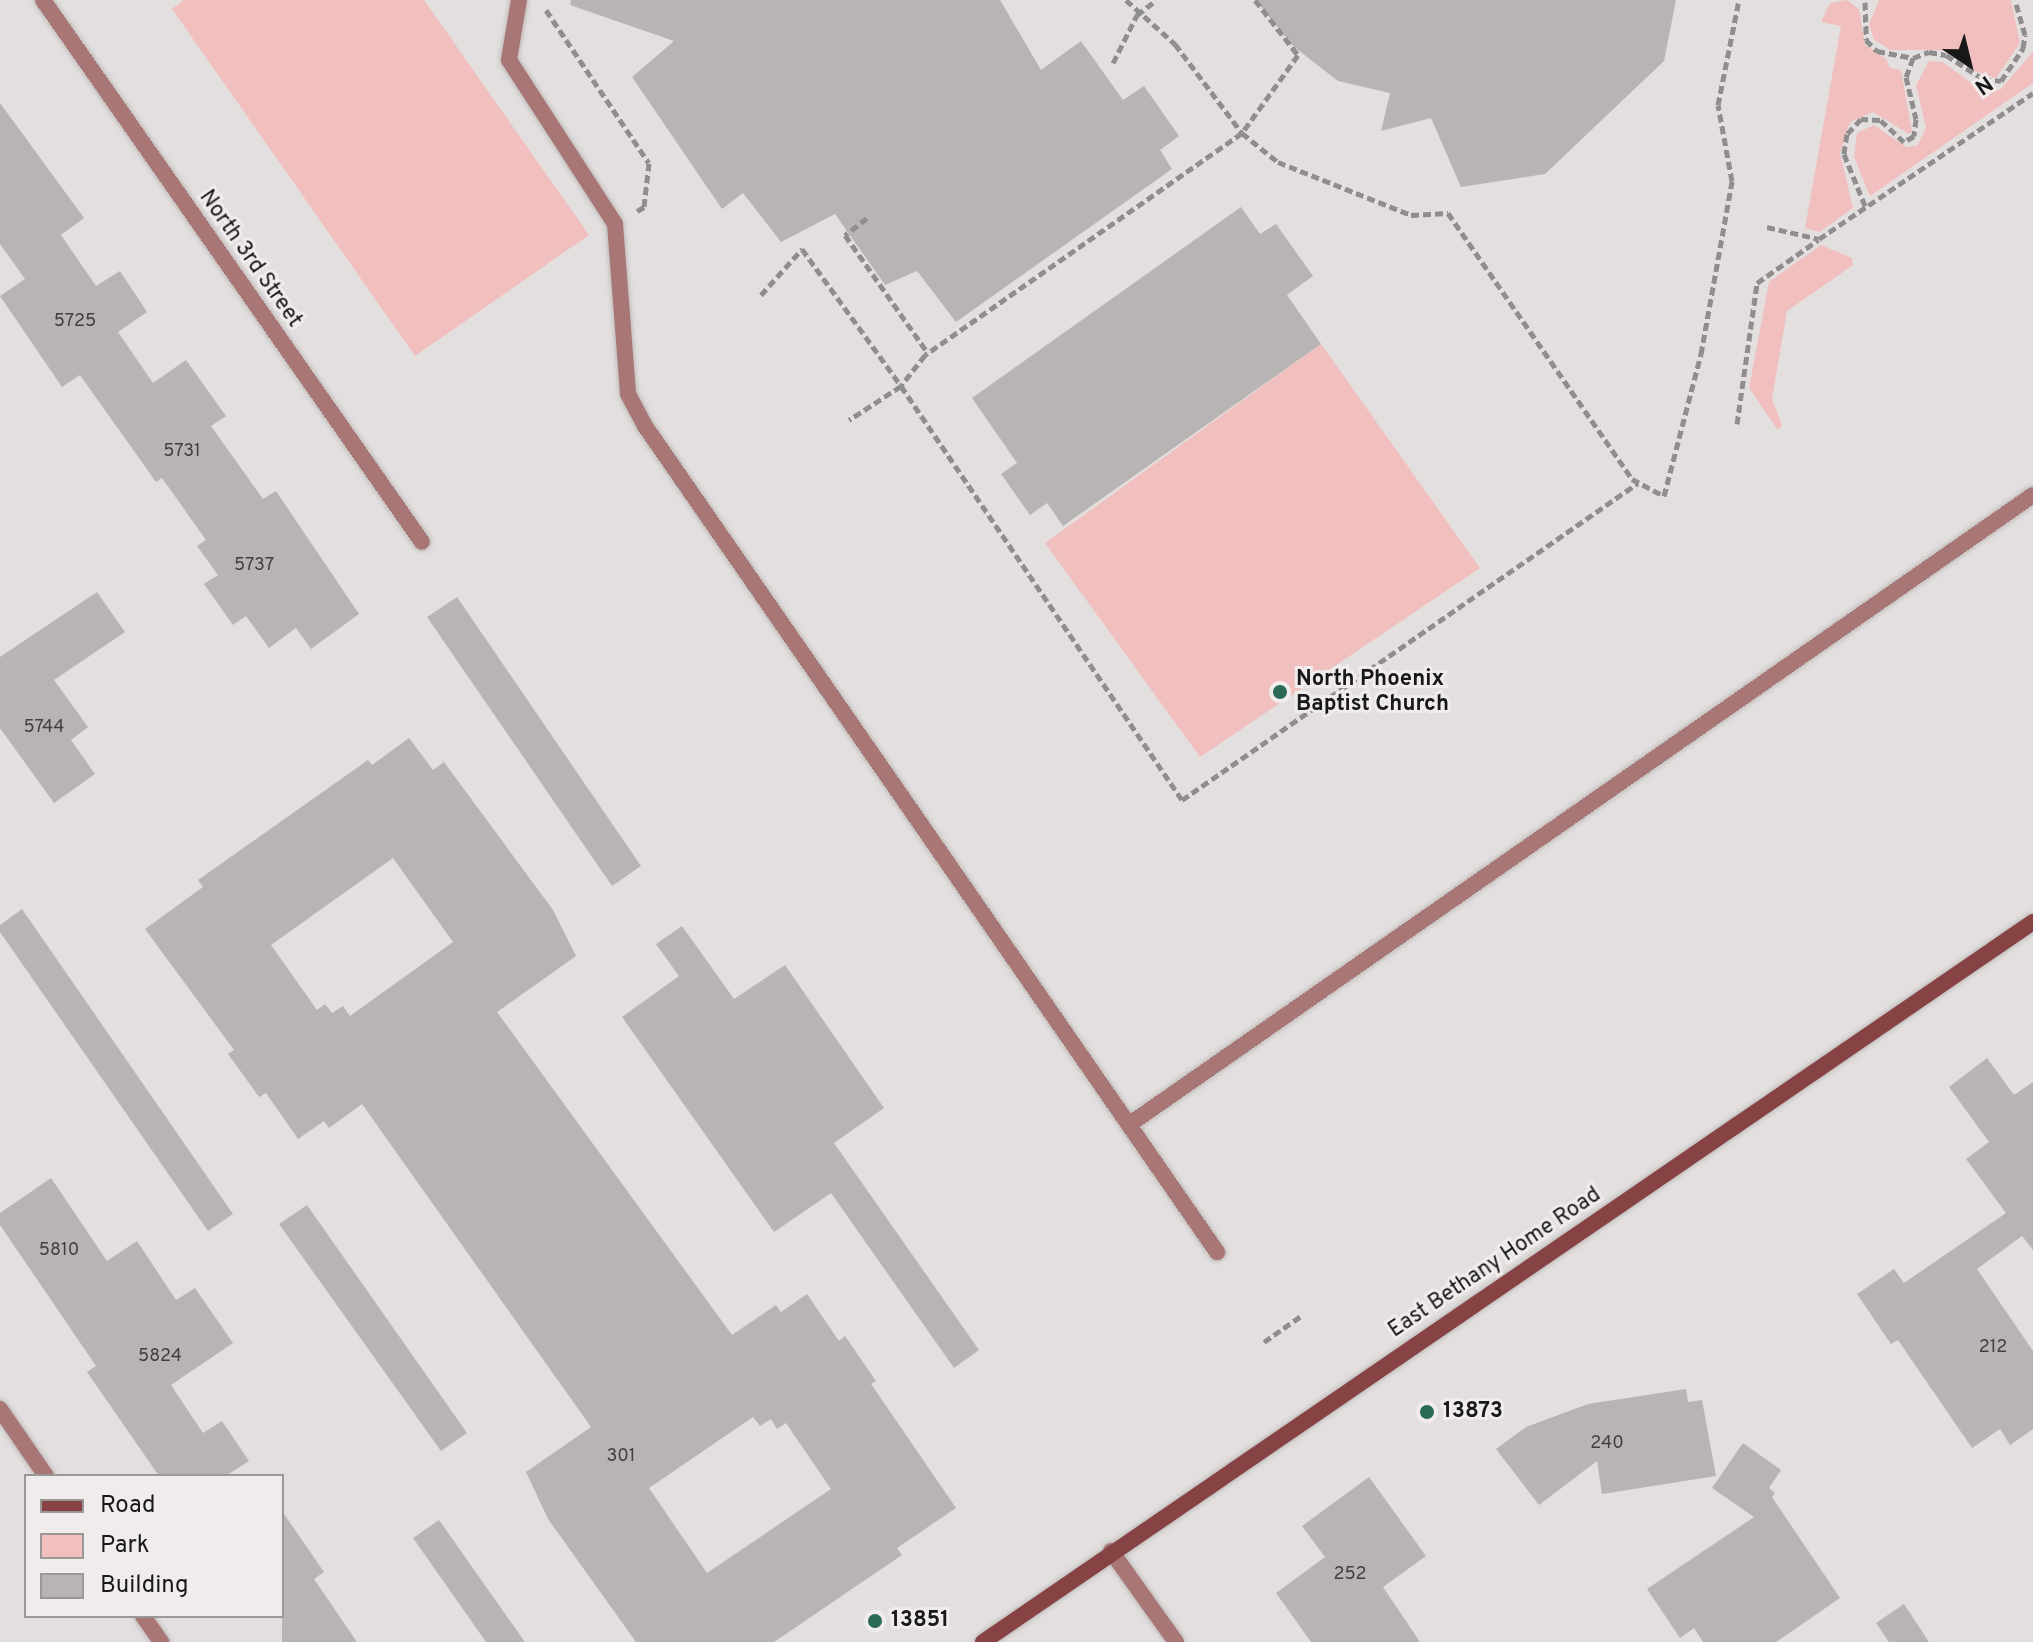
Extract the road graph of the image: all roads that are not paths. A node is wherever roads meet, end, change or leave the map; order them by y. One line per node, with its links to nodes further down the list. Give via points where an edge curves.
1 (43, 0): 4 (street, North 3rd Street)
2 (519, 0): 6 (street, via 509,60 615,224 628,394 645,426)
3 (2033, 495): 6 (street)
4 (422, 542)
5 (2033, 922): 10 (main road, East Bethany Home Road)
6 (1130, 1124): 7 (street)
7 (1217, 1252)
8 (0, 1409): 9 (street)
9 (45, 1474)
10 (1111, 1551): 13 (main road, East Bethany Home Road); 14 (street)
11 (144, 1618): 12 (street)
12 (161, 1642)
13 (983, 1642)
14 (1176, 1642)

